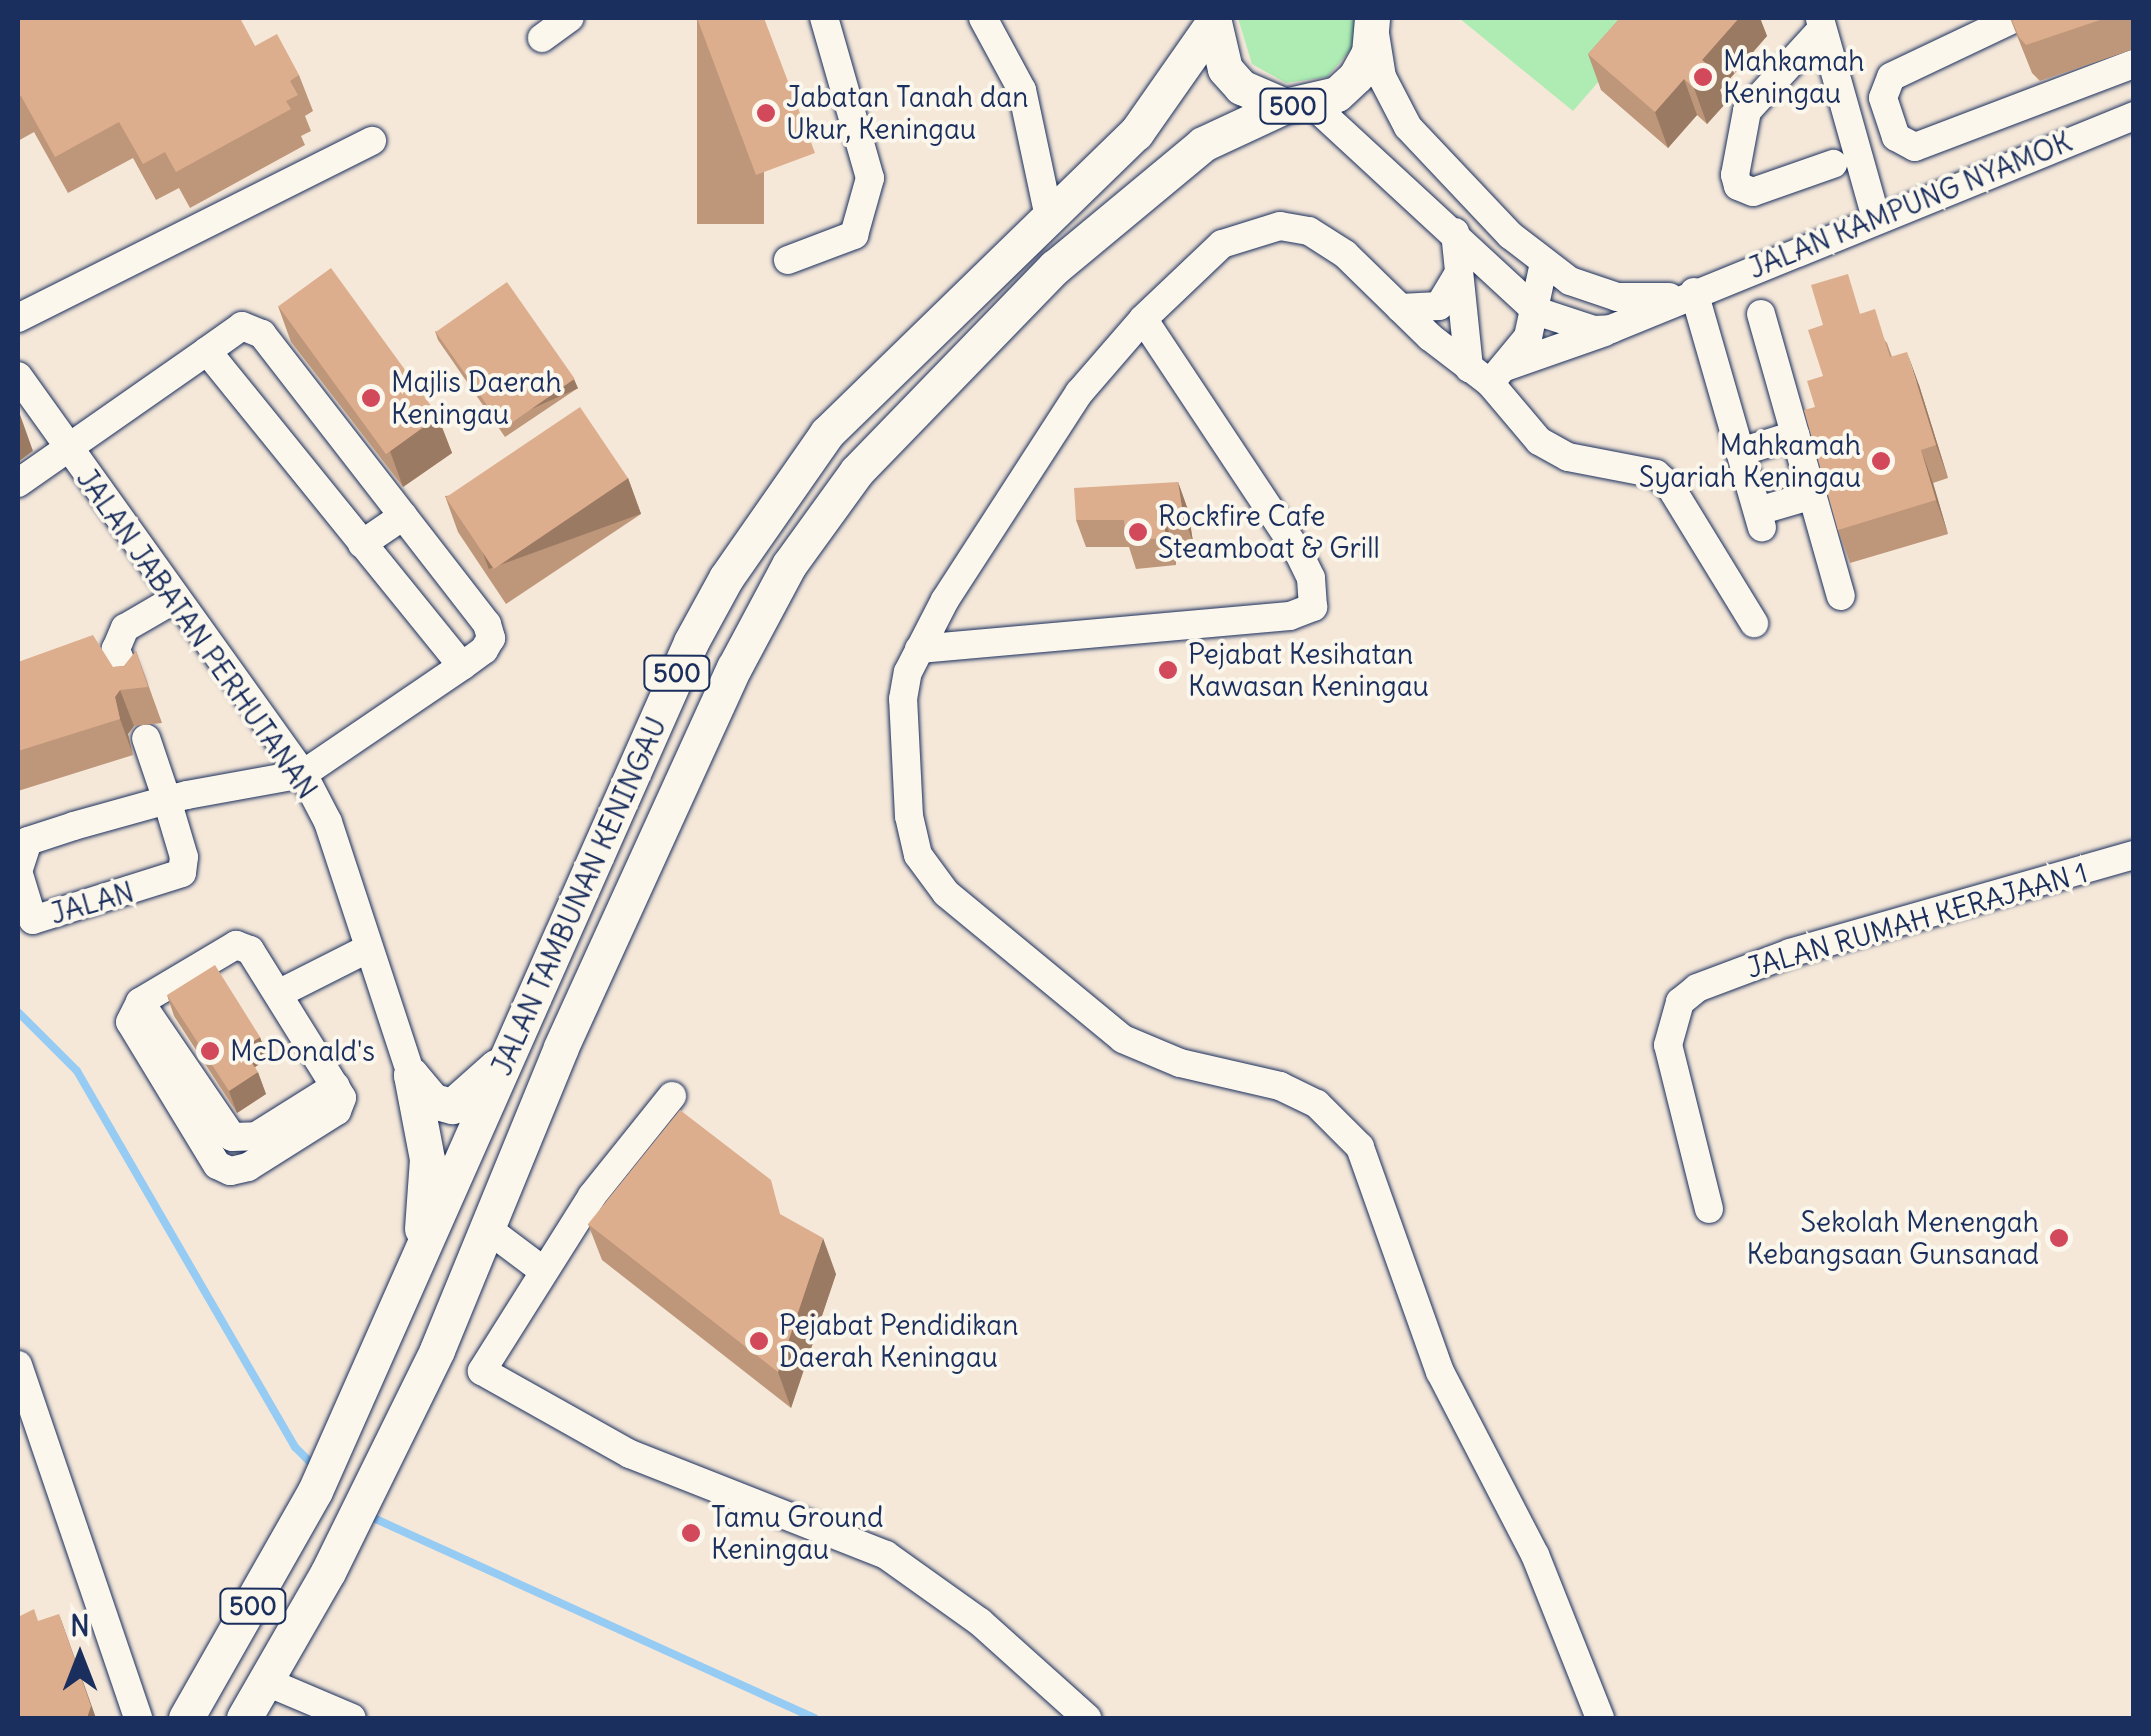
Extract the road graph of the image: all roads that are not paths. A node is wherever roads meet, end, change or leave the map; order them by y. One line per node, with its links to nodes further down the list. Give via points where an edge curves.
1 (570, 18): 8 (street)
2 (824, 18): 17 (street, via 870,178 854,235)
3 (983, 18): 14 (street, via 1022,90)
4 (2015, 18): 9 (street, via 1891,77 1883,98 1896,137 1915,148)
5 (1213, 20): 10 (main road, 500, via 1220,58 1240,88); 14 (main road, JALAN TAMBUNAN KENINGAU / 500, via 1136,133)
6 (1373, 22): 10 (main road, 500, via 1356,76); 18 (street, JALAN KAMPUNG NYAMOK, via 1382,77 1408,128 1482,209)
7 (1820, 24): 13 (street, via 1748,110 1735,175 1738,186 1753,192); 15 (street)
8 (542, 38)
9 (2134, 64)
10 (1299, 105): 16 (street); 55 (main road, JALAN TAMBUNAN KENINGAU / 500, via 1203,144 1055,266 893,430 822,516 734,668)
11 (2134, 116): 15 (street, JALAN KAMPUNG NYAMOK)
12 (372, 141): 24 (street)
13 (1833, 164)
14 (1048, 212): 51 (main road, JALAN TAMBUNAN KENINGAU / 500, via 827,433 761,523 691,642)
15 (1876, 218): 20 (street, JALAN KAMPUNG NYAMOK)
16 (1455, 232): 19 (street); 22 (street)
17 (788, 260)
18 (1544, 262): 20 (street, JALAN KAMPUNG NYAMOK, via 1570,281 1617,297); 22 (street)
19 (1459, 272): 21 (street, via 1439,306); 28 (street)
20 (1690, 294): 26 (street, JALAN KAMPUNG NYAMOK); 31 (street)
21 (1400, 308): 25 (street, via 1345,254 1309,231 1280,226 1222,244); 28 (street)
22 (1536, 310): 26 (street, via 1577,328); 28 (street, via 1528,337)
23 (1761, 314): 30 (street)
24 (18, 318)
25 (1143, 318): 42 (street, via 1046,436); 42 (street, via 1300,555 1312,578 1313,607 1290,616)
26 (1611, 329): 28 (street, JALAN KAMPUNG NYAMOK)
27 (206, 352): 32 (street); 35 (street, via 242,326 253,326); 36 (street)
28 (1488, 372): 41 (street, via 1538,441 1568,457 1656,474 1670,486)
29 (18, 376): 32 (street, JALAN JABATAN PERHUTANAN)
30 (1796, 435): 31 (street); 34 (street)
31 (1740, 452): 34 (street, via 1760,519)
32 (68, 453): 33 (street); 40 (street, JALAN JABATAN PERHUTANAN)
33 (18, 483)
34 (1813, 495): 39 (street)
35 (404, 516): 36 (street); 37 (street)
36 (362, 544): 38 (street)
37 (427, 547): 38 (street); 43 (street, via 491,638)
38 (387, 574): 43 (street)
39 (1841, 596)
40 (175, 599): 44 (street, via 125,628 116,649); 46 (street, JALAN JABATAN PERHUTANAN)
41 (1754, 623)
42 (919, 649): 65 (street, via 902,699 901,738 909,816 930,876 1098,1024 1180,1063 1280,1086 1317,1104 1360,1147 1440,1372 1535,1555)
43 (462, 666): 46 (street)
44 (130, 686)
45 (146, 738): 47 (street)
46 (303, 774): 47 (street, JALAN); 49 (street, JALAN JABATAN PERHUTANAN, via 328,822)
47 (168, 800): 47 (street, JALAN, via 28,841 18,871 33,920 182,873)
48 (2134, 855): 54 (street, JALAN RUMAH KERAJAAN 1, via 1790,952 1697,988 1680,1002 1668,1046)
49 (369, 948): 50 (street); 52 (street, JALAN JABATAN PERHUTANAN)
50 (278, 994): 50 (street, via 336,1086 342,1098 338,1111 248,1167 222,1169 131,1030 130,1014 236,945 250,950)
51 (516, 1040): 52 (main road, via 481,1087 452,1106 433,1101); 57 (main road, JALAN TAMBUNAN KENINGAU / 500)
52 (410, 1075): 57 (main road, via 428,1181)
53 (672, 1096): 56 (street)
54 (1709, 1209)
55 (485, 1227): 56 (street); 59 (main road, JALAN TAMBUNAN KENINGAU / 500, via 437,1350)
56 (542, 1269): 64 (street, via 482,1370 630,1454 886,1554 980,1622)
57 (405, 1298): 61 (main road, JALAN TAMBUNAN KENINGAU / 500, via 315,1490)
58 (18, 1366): 60 (street)
59 (267, 1682): 62 (main road, JALAN TAMBUNAN KENINGAU / 500); 63 (street)
60 (138, 1718)
61 (186, 1718)
62 (244, 1718)
63 (352, 1718)
64 (1087, 1718)
65 (1600, 1718)

